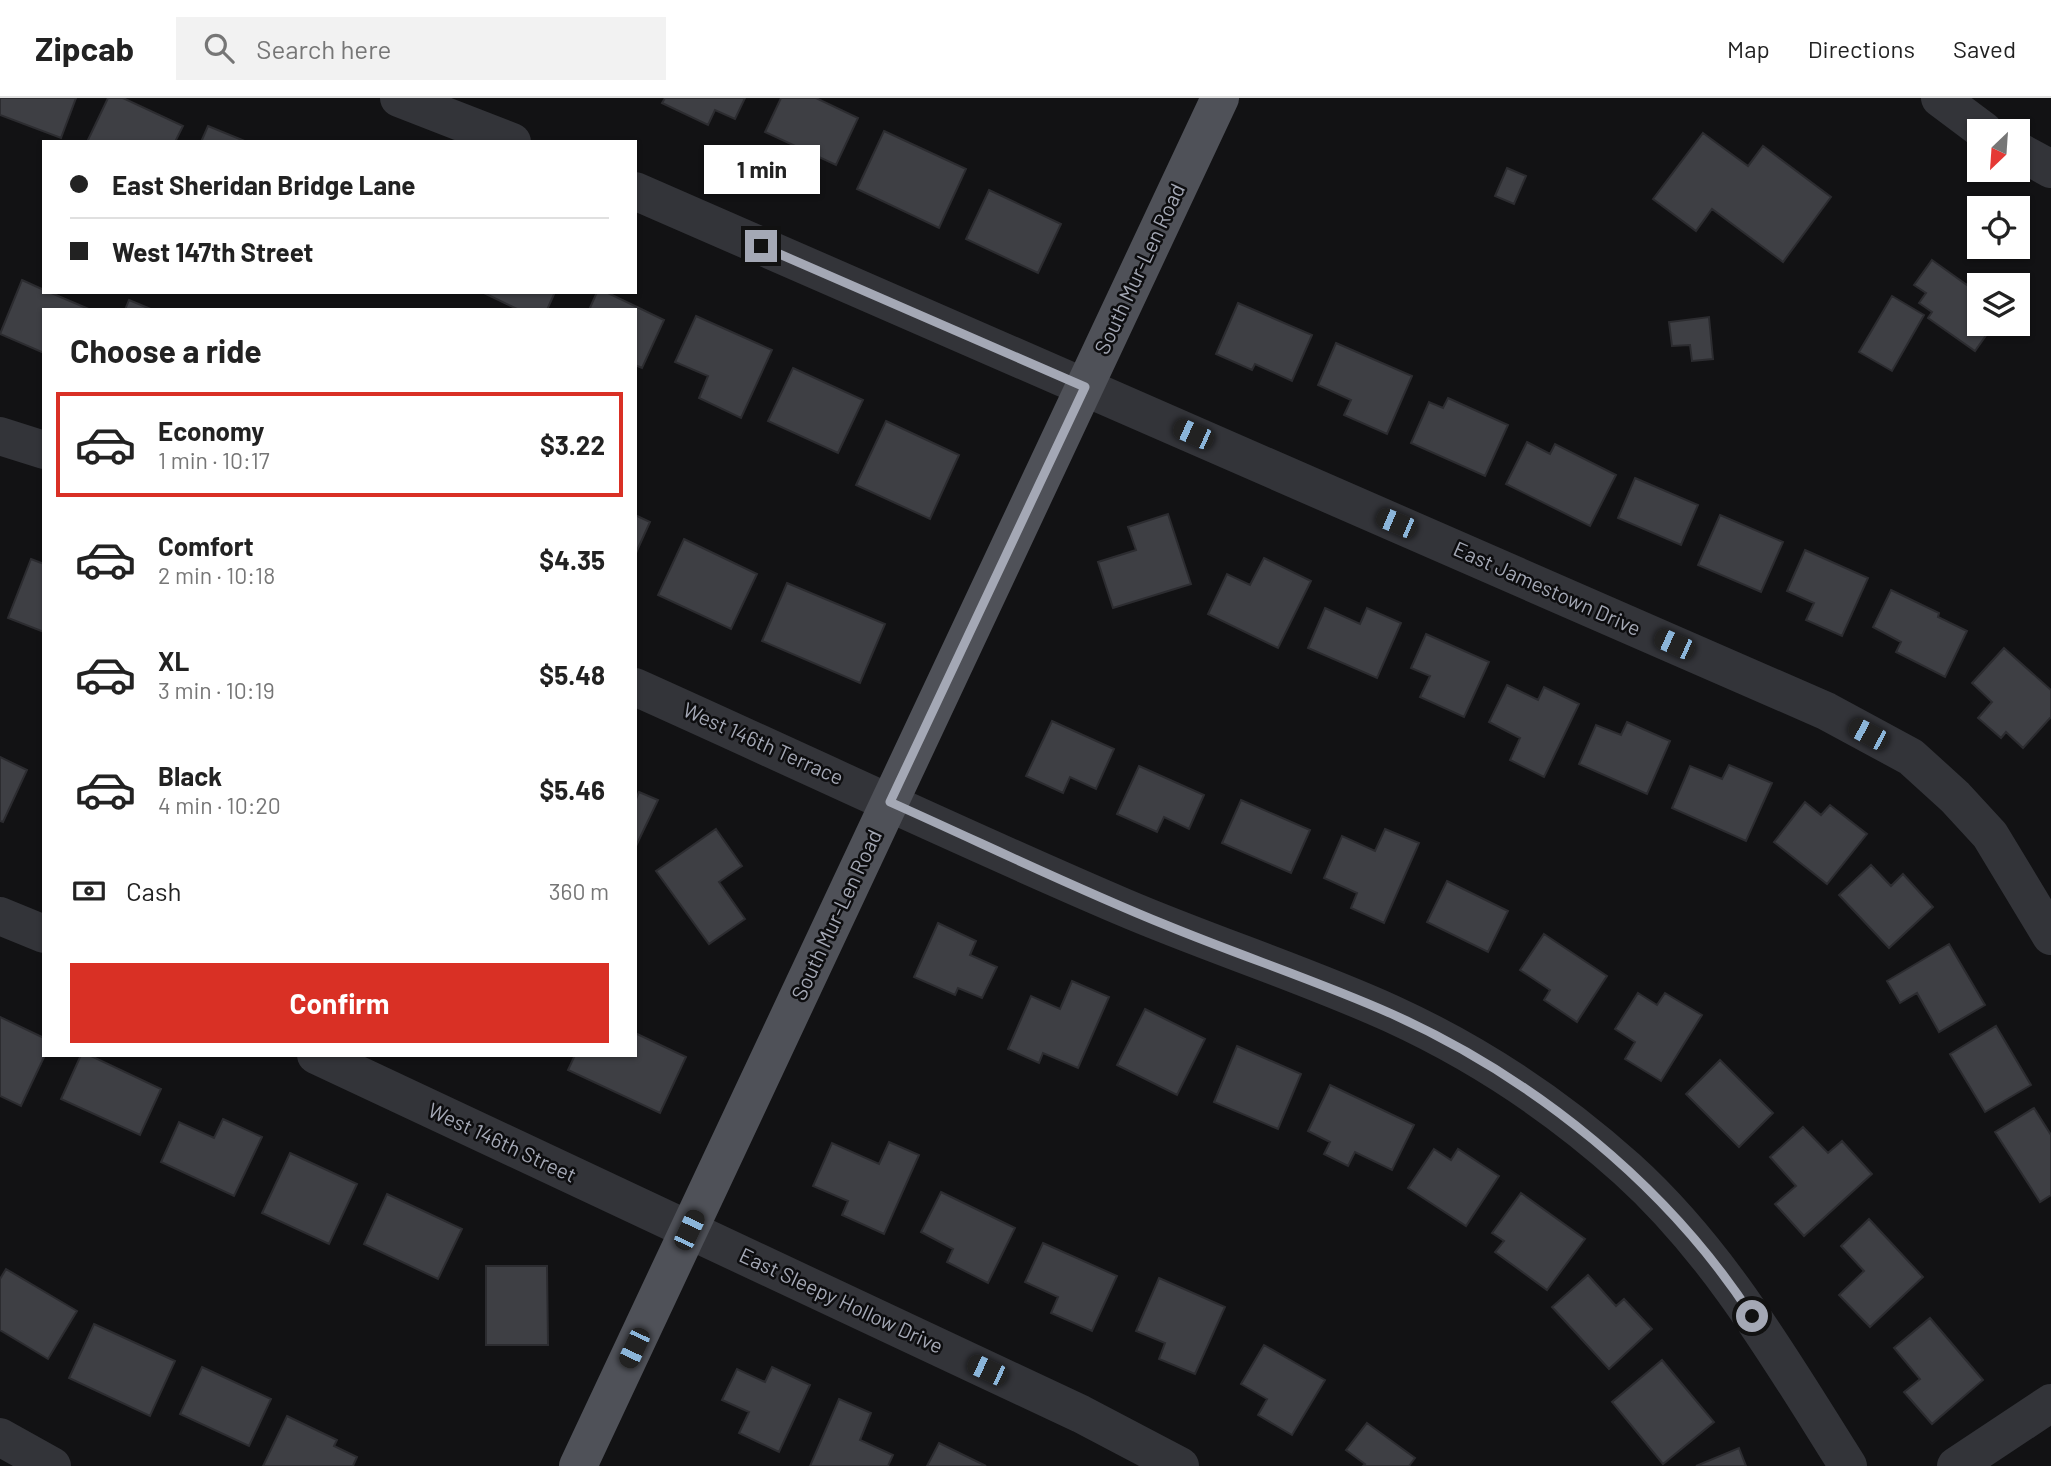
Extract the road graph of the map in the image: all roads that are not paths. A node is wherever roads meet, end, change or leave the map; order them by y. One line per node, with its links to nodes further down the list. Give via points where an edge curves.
1 (399, 98): 5 (street)
2 (1220, 98): 9 (main road, South Mur-Len Road)
3 (1940, 98): 4 (street)
4 (1968, 119)
5 (507, 140)
6 (2030, 158): 7 (street)
7 (2051, 169)
8 (637, 192): 9 (street, East Jamestown Drive)
9 (1085, 387): 13 (main road, South Mur-Len Road); 16 (street, East Jamestown Drive, via 1826,711 1911,757 1990,835)
10 (0, 436): 11 (street)
11 (42, 449)
12 (637, 688): 13 (street, West 146th Terrace)
13 (890, 802): 18 (main road, South Mur-Len Road); 24 (street, West 146th Terrace, via 1154,920 1394,1015 1485,1063 1550,1107 1628,1170 1689,1234 1738,1295)
14 (0, 916): 15 (street)
15 (42, 933)
16 (2051, 936)
17 (320, 1057): 18 (street, West 146th Street)
18 (689, 1230): 22 (main road, South Mur-Len Road); 23 (street, East Sleepy Hollow Drive, via 1081,1414)
19 (2051, 1403): 25 (street)
20 (0, 1437): 21 (street)
21 (52, 1466)
22 (578, 1466)
23 (1180, 1466)
24 (1848, 1466)
25 (1956, 1466)

